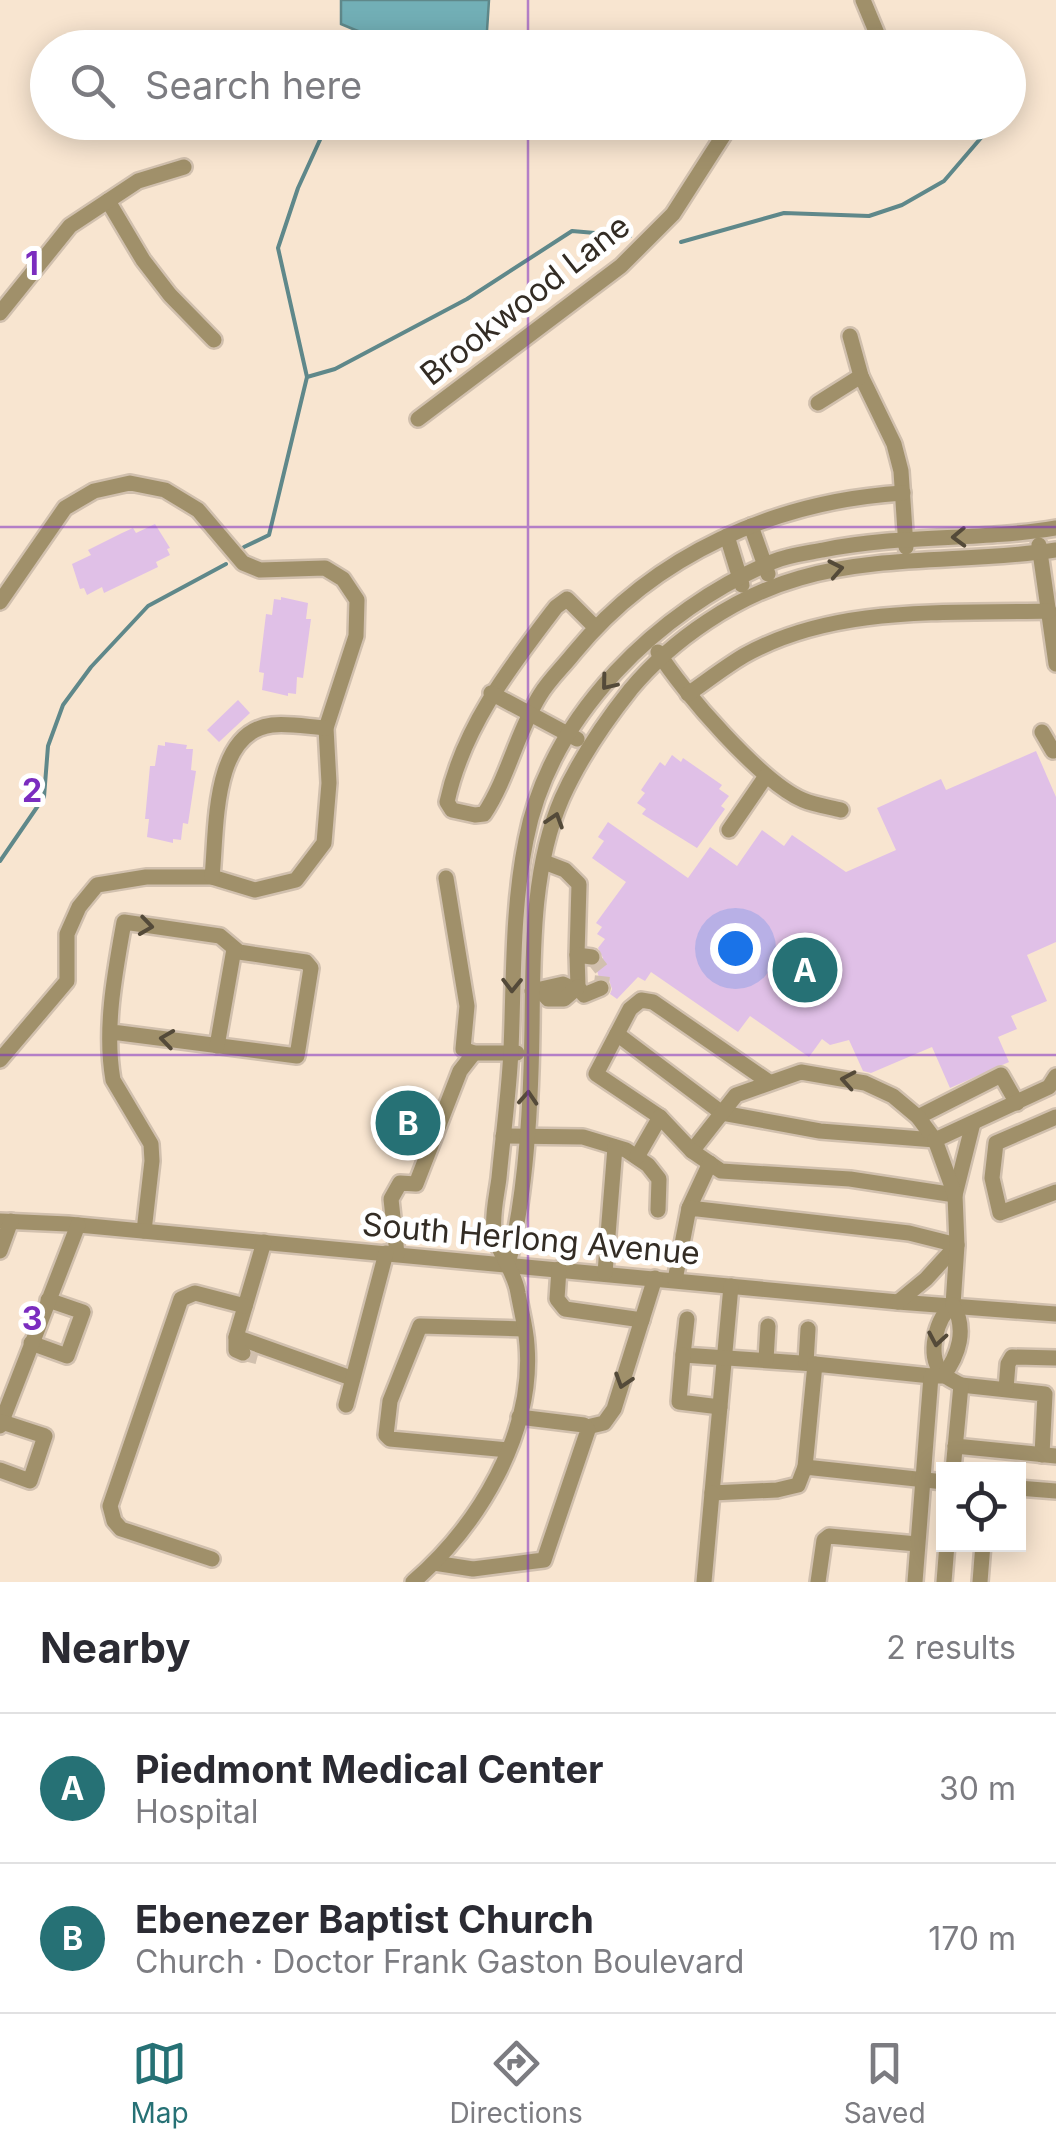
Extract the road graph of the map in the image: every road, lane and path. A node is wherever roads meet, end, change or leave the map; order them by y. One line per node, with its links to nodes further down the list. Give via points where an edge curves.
1 (863, 0): 2 (street)
2 (875, 30)
3 (720, 140): 11 (street, Brookwood Lane, via 673,214 622,266)
4 (184, 167): 5 (street, via 138,181)
5 (108, 201): 6 (street, via 70,226); 8 (street, via 160,284)
6 (0, 313)
7 (850, 336): 9 (street)
8 (214, 340)
9 (861, 376): 10 (street); 12 (street, via 894,444)
10 (818, 403)
11 (418, 419)
12 (903, 493): 13 (street, via 821,502); 17 (street)
13 (751, 526): 16 (street); 20 (street)
14 (1056, 528): 15 (street)
15 (1037, 531): 17 (street, one-way to 17); 18 (street)
16 (726, 536): 21 (street); 26 (street, via 635,591)
17 (905, 538): 19 (street); 20 (street)
18 (1048, 552): 19 (street); 25 (street)
19 (908, 560): 22 (street, one-way to 19, via 831,570)
20 (764, 566): 21 (street); 22 (street)
21 (740, 579): 23 (street); 27 (street)
22 (773, 587): 23 (street)
23 (748, 597): 28 (street)
24 (0, 602): 33 (street, via 65,508 94,491 130,483 165,490 198,510 243,563 260,570 325,568 343,579 357,600 356,636)
25 (1049, 611): 29 (street); 31 (street, via 912,612 810,628 746,654)
26 (595, 627): 30 (street, via 568,600 561,602); 32 (street)
27 (650, 640): 28 (street); 35 (street, one-way to 35, via 616,671)
28 (661, 658): 31 (street); 36 (street)
29 (1056, 664)
30 (491, 693): 32 (street); 32 (street, via 450,785 452,810 484,814)
31 (688, 694): 38 (street)
32 (529, 716): 35 (street)
33 (326, 728): 42 (street, via 270,725 238,740 224,766); 42 (street, via 324,844 296,880 255,890)
34 (1042, 732): 37 (street)
35 (568, 736): 36 (street); 51 (street, one-way to 51, via 526,834 514,927)
36 (590, 744): 41 (street, one-way to 36, via 562,799)
37 (1056, 749)
38 (766, 776): 39 (street, via 804,801); 40 (street)
39 (841, 810)
40 (728, 830)
41 (544, 862): 45 (street, via 579,884 585,956); 47 (street, via 536,911)
42 (212, 877): 54 (street, via 146,877 97,886 67,934 67,981)
43 (446, 878): 52 (street, via 467,1006 463,1049)
44 (234, 949): 48 (street, one-way to 44, via 124,922 220,936); 50 (street); 50 (street, via 309,964 297,1056)
45 (576, 988): 46 (street, via 584,994); 47 (street, via 548,985)
46 (601, 988)
47 (537, 991): 53 (street)
48 (112, 1032): 50 (street, one-way to 48); 76 (street, via 113,1080 151,1144)
49 (617, 1034): 56 (street, via 630,1009 652,1002); 58 (street); 59 (street, via 596,1074)
50 (217, 1046)
51 (511, 1052): 52 (street); 53 (street); 63 (street)
52 (474, 1053): 80 (street, via 460,1071 416,1184 400,1183 392,1198)
53 (531, 1055): 64 (street, one-way to 53)
54 (0, 1060)
55 (1056, 1076): 57 (street, via 1049,1087)
56 (769, 1082): 58 (street, via 736,1095); 60 (street, one-way to 56, via 865,1083 801,1072)
57 (1017, 1102): 60 (street, via 1002,1075); 62 (street)
58 (722, 1112): 65 (street, via 820,1131); 67 (street)
59 (660, 1116): 67 (street); 68 (street)
60 (918, 1117): 65 (street)
61 (1056, 1117): 70 (street, via 996,1143 992,1178 1000,1213)
62 (972, 1124): 65 (street); 71 (street)
63 (503, 1136): 64 (street); 81 (street, via 494,1232)
64 (525, 1138): 66 (street, via 583,1136); 81 (street)
65 (935, 1140): 71 (street)
66 (615, 1147): 68 (street); 83 (street)
67 (692, 1151): 69 (street)
68 (637, 1157): 73 (street, via 659,1179)
69 (710, 1163): 71 (street, via 722,1171 850,1179); 72 (street)
70 (1056, 1192)
71 (955, 1195): 78 (street)
72 (689, 1208): 78 (street, via 909,1233); 85 (street)
73 (658, 1210)
74 (6, 1221): 75 (street, South Herlong Avenue); 79 (street)
75 (78, 1225): 76 (street, South Herlong Avenue); 87 (street)
76 (144, 1231): 77 (street, South Herlong Avenue)
77 (264, 1242): 80 (street, South Herlong Avenue); 90 (street)
78 (957, 1245): 88 (street); 89 (street)
79 (0, 1250)
80 (391, 1253): 81 (street, South Herlong Avenue); 106 (street)
81 (508, 1264): 82 (street, South Herlong Avenue); 95 (street)
82 (560, 1268): 83 (street, South Herlong Avenue); 92 (street, via 557,1299 565,1309)
83 (605, 1273): 84 (street, South Herlong Avenue)
84 (655, 1278): 85 (street, South Herlong Avenue); 92 (street)
85 (675, 1280): 86 (street, South Herlong Avenue)
86 (731, 1286): 88 (street, South Herlong Avenue); 102 (street)
87 (48, 1300): 97 (street); 97 (street, via 83,1312 66,1356)
88 (898, 1302): 89 (street, South Herlong Avenue)
89 (953, 1305): 91 (street, South Herlong Avenue); 105 (street, one-way to 105, via 936,1336); 105 (street, via 960,1335 954,1361)
90 (246, 1306): 98 (street); 128 (street, via 195,1293 181,1299 110,1506 121,1529)
91 (1056, 1314)
92 (642, 1320): 113 (street, one-way to 113, via 614,1409 604,1423)
93 (687, 1320): 100 (street)
94 (768, 1326): 103 (street)
95 (524, 1329): 111 (street, via 526,1376); 115 (street, via 420,1326 390,1401 390,1439)
96 (808, 1330): 104 (street)
97 (31, 1344): 112 (street)
98 (246, 1349): 99 (street); 99 (street, via 267,1357)
99 (274, 1349): 106 (street)
100 (683, 1355): 102 (street); 110 (street, via 679,1402)
101 (1056, 1358): 108 (street, via 1012,1356)
102 (724, 1359): 103 (street); 110 (street)
103 (766, 1360): 104 (street)
104 (810, 1364): 105 (street); 118 (street)
105 (937, 1376): 107 (street); 120 (street)
106 (351, 1378): 109 (street)
107 (962, 1385): 108 (street); 114 (street)
108 (1006, 1390): 116 (street, via 1045,1394)
109 (346, 1405)
110 (720, 1407): 124 (street)
111 (518, 1416): 113 (street); 115 (street)
112 (1, 1424): 119 (street, via 45,1436 30,1481)
113 (587, 1427): 129 (street, via 544,1560 473,1569)
114 (955, 1446): 116 (street); 117 (street)
115 (508, 1450): 129 (street, via 473,1515)
116 (1049, 1455)
117 (954, 1462)
118 (805, 1467): 120 (street); 124 (street, via 798,1484 788,1488)
119 (0, 1470)
120 (923, 1479): 121 (street); 125 (street)
121 (936, 1481)
122 (1026, 1489): 123 (street)
123 (1056, 1491)
124 (712, 1493): 131 (street)
125 (917, 1544): 132 (street, via 829,1536); 133 (street)
126 (946, 1552): 134 (street)
127 (982, 1552): 135 (street)
128 (212, 1559)
129 (434, 1563): 130 (street)
130 (413, 1582)
131 (704, 1582)
132 (818, 1582)
133 (915, 1582)
134 (944, 1582)
135 (980, 1582)

